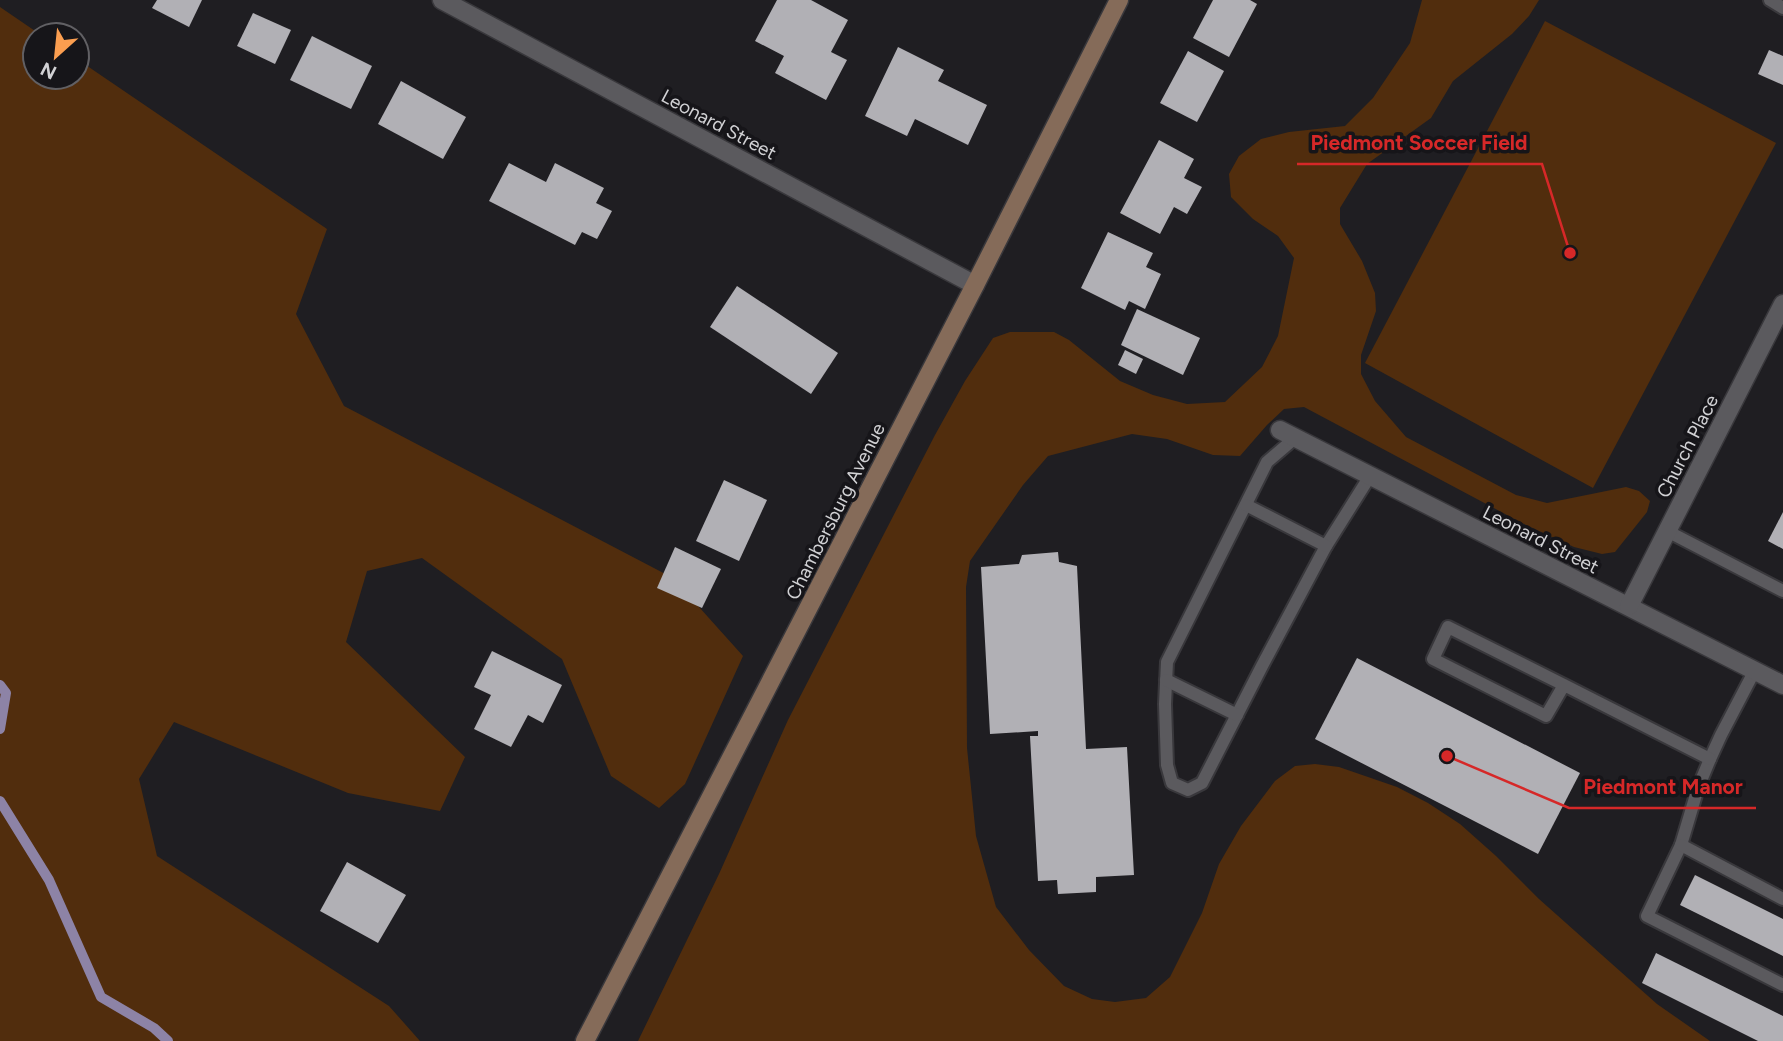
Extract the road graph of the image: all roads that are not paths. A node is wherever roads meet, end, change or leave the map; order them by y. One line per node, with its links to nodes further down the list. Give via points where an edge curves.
1 (442, 0): 5 (street, Leonard Street)
2 (1119, 0): 5 (street, Chambersburg Avenue)
3 (1770, 0): 4 (lane)
4 (1783, 8)
5 (975, 285): 23 (street, Chambersburg Avenue)
6 (1783, 304): 10 (street, Church Place)
7 (1288, 434): 8 (street, Leonard Street); 9 (lane, via 1267,462)
8 (1370, 476): 11 (lane); 13 (street, Leonard Street)
9 (1246, 505): 11 (lane); 15 (lane, via 1167,662)
10 (1667, 531): 12 (lane); 13 (street, Church Place)
11 (1326, 546): 18 (lane)
12 (1783, 591)
13 (1629, 606): 14 (street, Leonard Street)
14 (1755, 670): 17 (street, Leonard Street); 19 (lane)
15 (1166, 680): 18 (lane); 18 (lane, via 1167,765 1172,783 1188,790 1202,783)
16 (1564, 685): 16 (lane, via 1448,627 1433,659 1546,716); 19 (lane)
17 (1783, 685)
18 (1237, 715)
19 (1710, 760): 20 (lane)
20 (1681, 845): 21 (lane); 22 (lane, via 1647,916)
21 (1783, 899)
22 (1783, 985)
23 (585, 1041)

